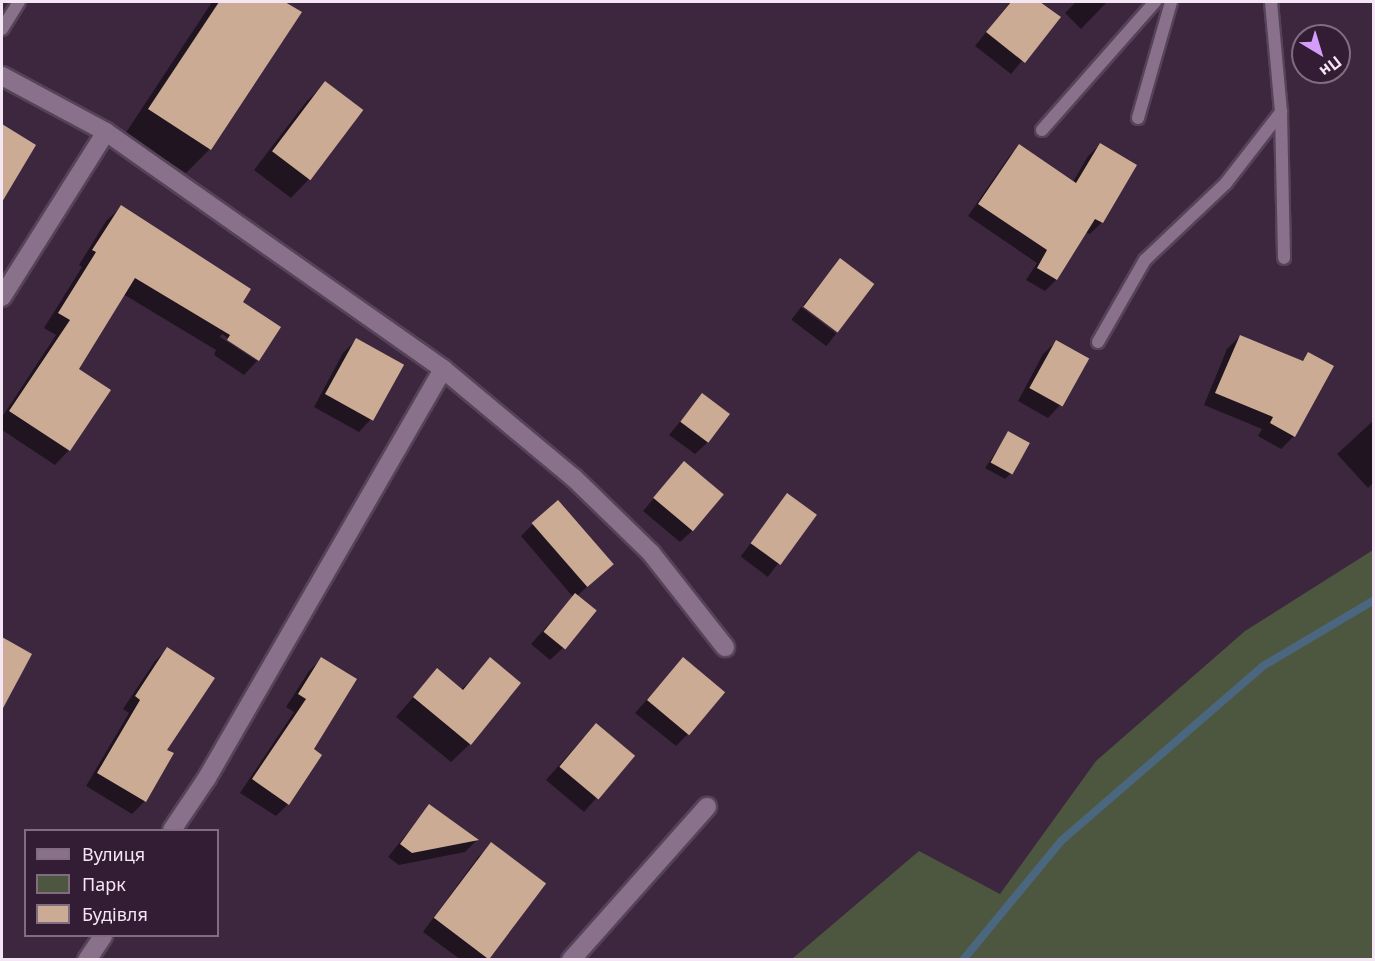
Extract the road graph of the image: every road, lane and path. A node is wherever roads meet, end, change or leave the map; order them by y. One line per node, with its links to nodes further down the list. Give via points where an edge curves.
1 (19, 2): 5 (lane)
2 (1155, 2): 9 (lane)
3 (1171, 2): 8 (lane)
4 (1271, 2): 7 (lane)
5 (2, 29)
6 (2, 76): 10 (street)
7 (1281, 112): 11 (lane); 13 (lane, via 1226,183 1145,260)
8 (1138, 118)
9 (1042, 130)
10 (106, 132): 12 (street); 14 (street)
11 (1284, 258)
12 (2, 297)
13 (1098, 342)
14 (443, 369): 15 (street, via 574,478 651,553); 17 (street, via 207,778)
15 (725, 647)
16 (706, 807): 20 (street)
17 (173, 829)
18 (102, 937): 19 (street)
19 (87, 960)
20 (571, 960)

